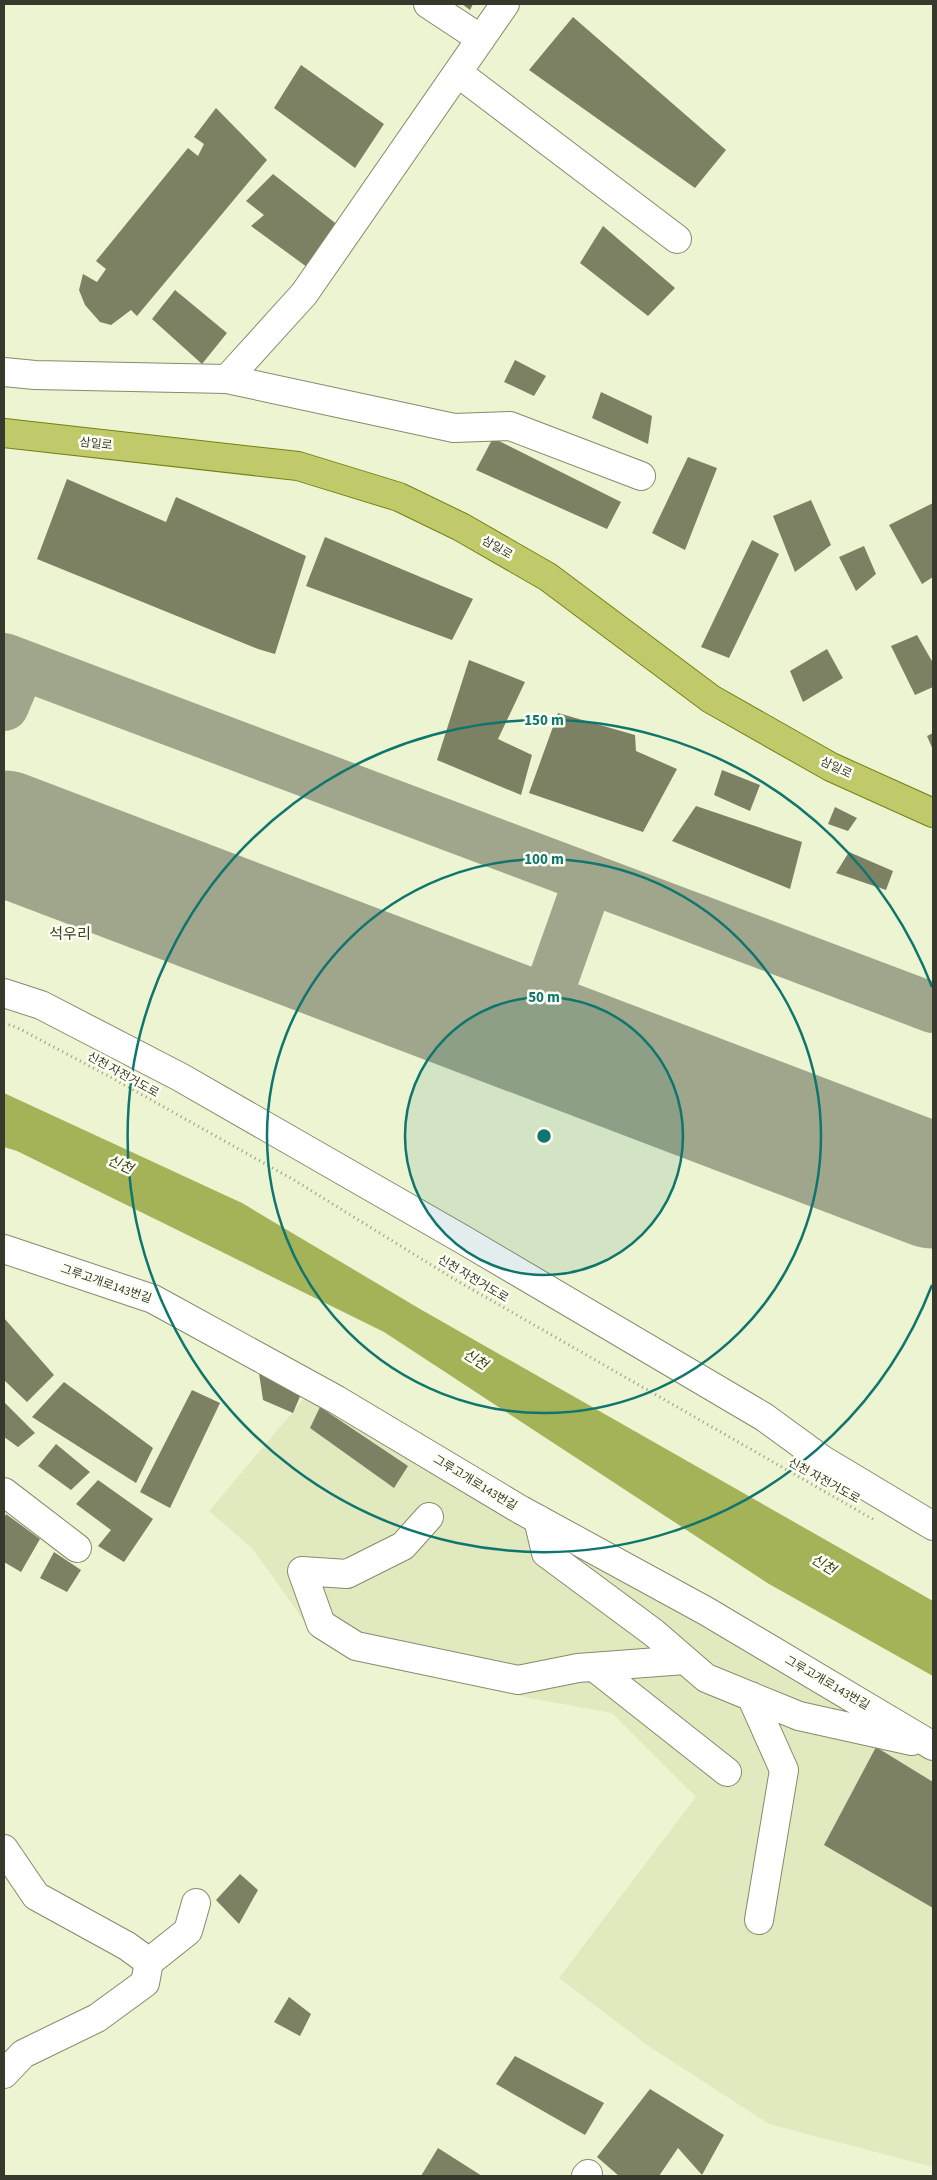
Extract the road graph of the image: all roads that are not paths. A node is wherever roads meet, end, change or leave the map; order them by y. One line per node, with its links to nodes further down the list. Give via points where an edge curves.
1 (428, 4): 3 (street)
2 (505, 4): 3 (street)
3 (481, 39): 4 (street)
4 (458, 73): 5 (street); 7 (street, via 304,294)
5 (676, 239)
6 (4, 372): 7 (street)
7 (227, 379): 9 (street, via 454,428 510,426)
8 (4, 433): 10 (main road, 삼일로, via 298,466 399,496 548,577 711,699 831,767)
9 (641, 476)
10 (933, 813)
11 (4, 993): 16 (street, via 41,1005 180,1077 764,1417 824,1460)
12 (4, 1249): 15 (street, 그루고개로143번길, via 153,1299 337,1400)
13 (4, 1492): 17 (street)
14 (429, 1517): 19 (street, via 403,1546 347,1574 302,1571 321,1624 356,1646 518,1680)
15 (538, 1519): 18 (street, via 546,1553); 21 (street, 그루고개로143번길, via 706,1611)
16 (933, 1526)
17 (77, 1548)
18 (685, 1660): 19 (street); 20 (street, via 706,1678)
19 (594, 1667): 22 (street)
20 (750, 1696): 21 (street, via 799,1716); 25 (street, via 784,1770)
21 (933, 1746)
22 (727, 1772)
23 (4, 1849): 26 (street, via 36,1896 127,1946)
24 (196, 1903): 26 (street, via 188,1931)
25 (759, 1920)
26 (149, 1962): 27 (street, via 145,1983 97,2018 23,2054)
27 (4, 2074)

